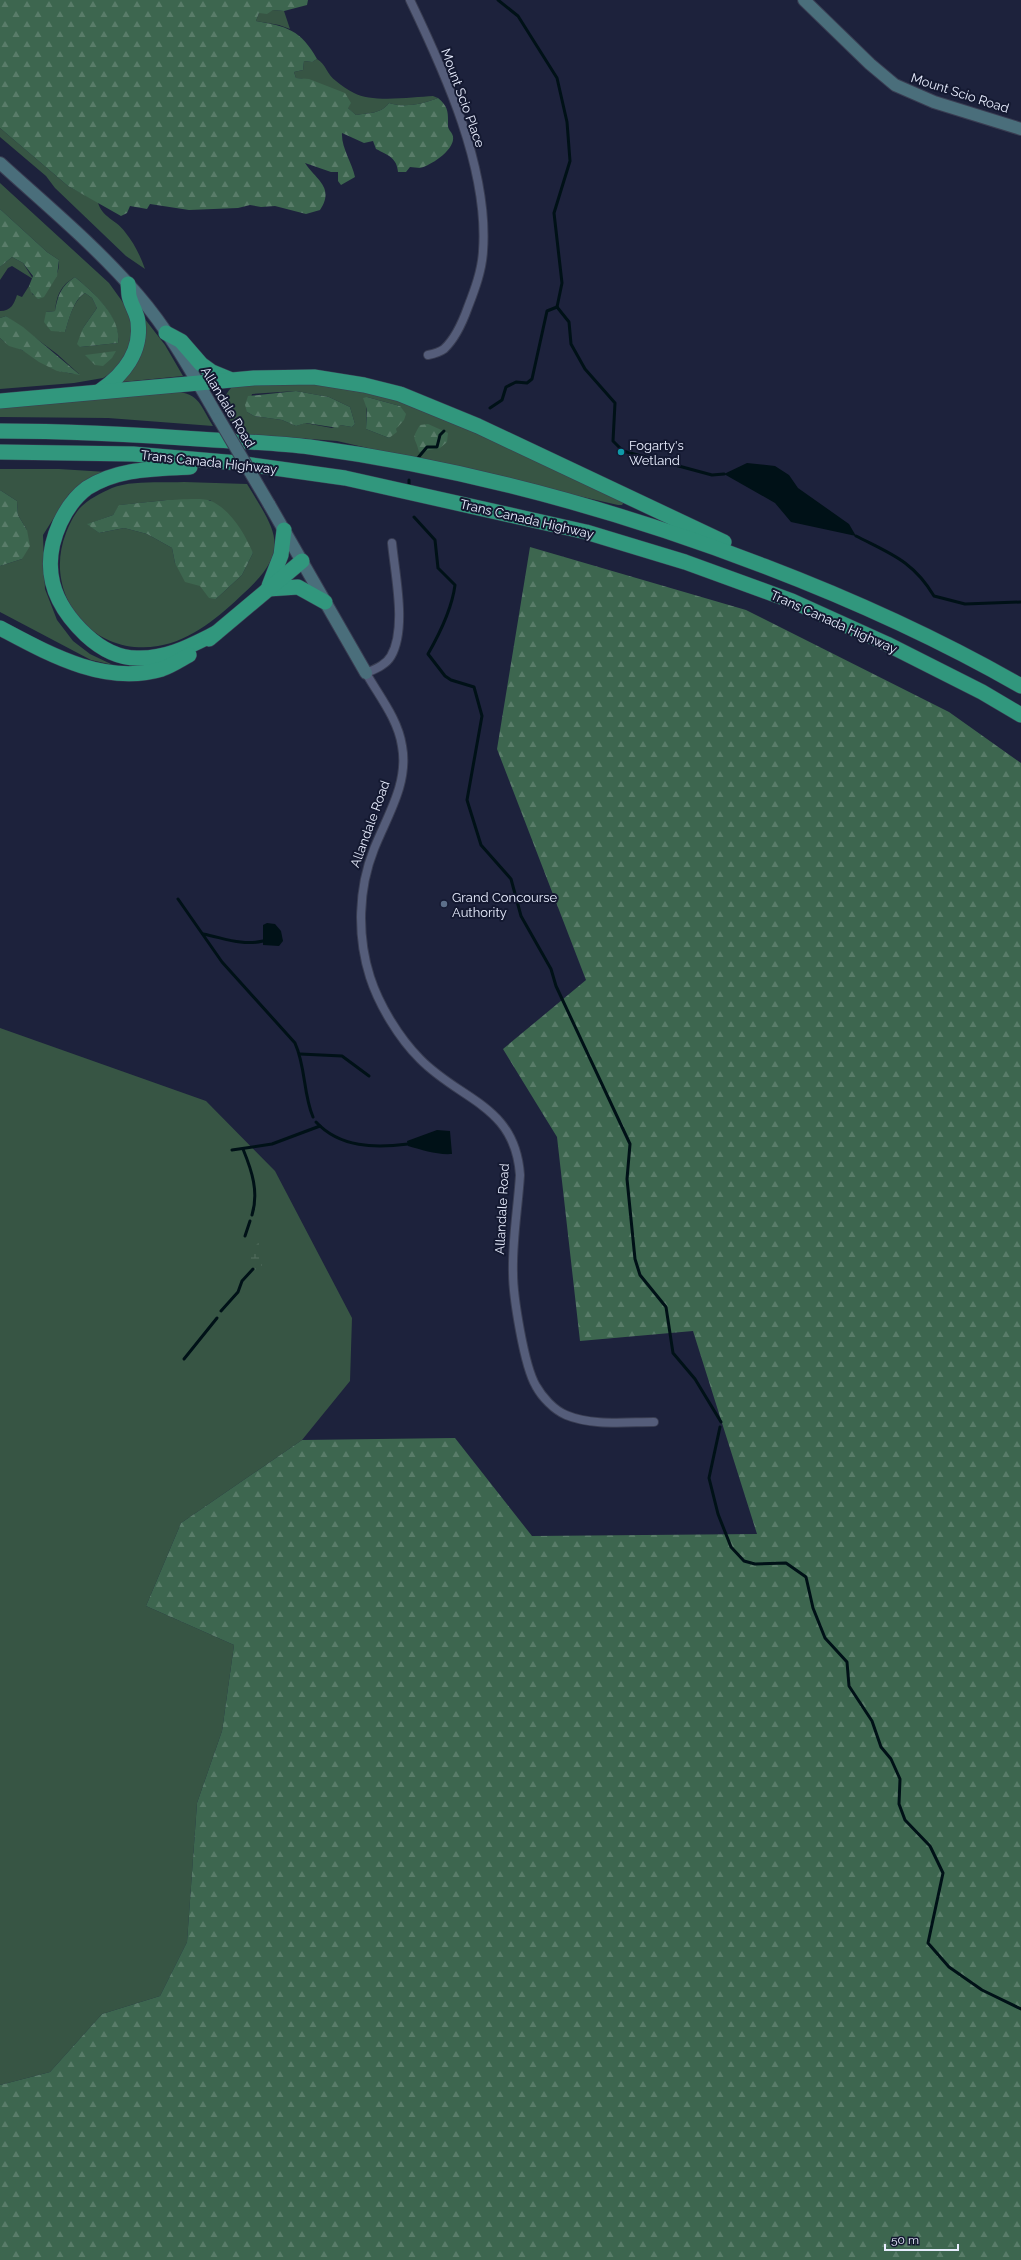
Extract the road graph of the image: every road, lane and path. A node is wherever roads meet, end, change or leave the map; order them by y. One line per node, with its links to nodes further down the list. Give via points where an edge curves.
1 (410, 0): 7 (street, Mount Scio Place, via 439,64 464,131 477,182 484,238 481,267 464,319 443,350)
2 (804, 0): 3 (main road, Mount Scio Road, via 895,86 934,102)
3 (1021, 129)
4 (0, 163): 5 (main road, Allandale Road)
5 (128, 284): 6 (main road, Allandale Road); 10 (highway, via 138,322 137,344 125,368 113,382)
6 (166, 333): 8 (highway, via 181,341 201,364 212,372); 9 (main road, Allandale Road)
7 (428, 356)
8 (230, 379): 9 (highway); 19 (highway, via 314,377 400,394 478,426)
9 (198, 383): 10 (highway); 15 (main road, Allandale Road, bridge)
10 (100, 391): 11 (highway)
11 (0, 401)
12 (0, 431): 19 (highway, Trans Canada Highway, via 145,436 309,447 415,466 525,490 621,516 717,548)
13 (0, 452): 14 (highway, Trans Canada Highway, via 133,454)
14 (238, 463): 22 (highway, via 130,471 109,477 87,488 75,498 63,515 51,546 52,581 60,604 70,620 108,652 136,658 175,654); 25 (highway, Trans Canada Highway, via 345,478 427,496 586,532 685,562 792,601 872,637 982,692)
15 (284, 530): 17 (main road, Allandale Road); 18 (highway, via 279,564)
16 (392, 543): 23 (street, via 400,627 391,657 384,664)
17 (302, 561): 18 (highway); 20 (main road, Allandale Road)
18 (268, 589): 20 (highway, via 298,587); 22 (highway)
19 (829, 591): 24 (highway, Trans Canada Highway, via 974,659)
20 (325, 602): 23 (main road, Allandale Road)
21 (0, 628): 22 (highway, via 47,653 94,670 132,673 163,669 192,654)
22 (216, 633)
23 (366, 673): 26 (street, Allandale Road, via 395,722 404,756 396,799 365,877 361,933 370,978 397,1030 419,1058 439,1076 490,1111 514,1144 520,1175 513,1271 514,1295 527,1363 535,1385 549,1403 578,1420)
24 (1021, 686)
25 (1021, 715)
26 (654, 1422)

